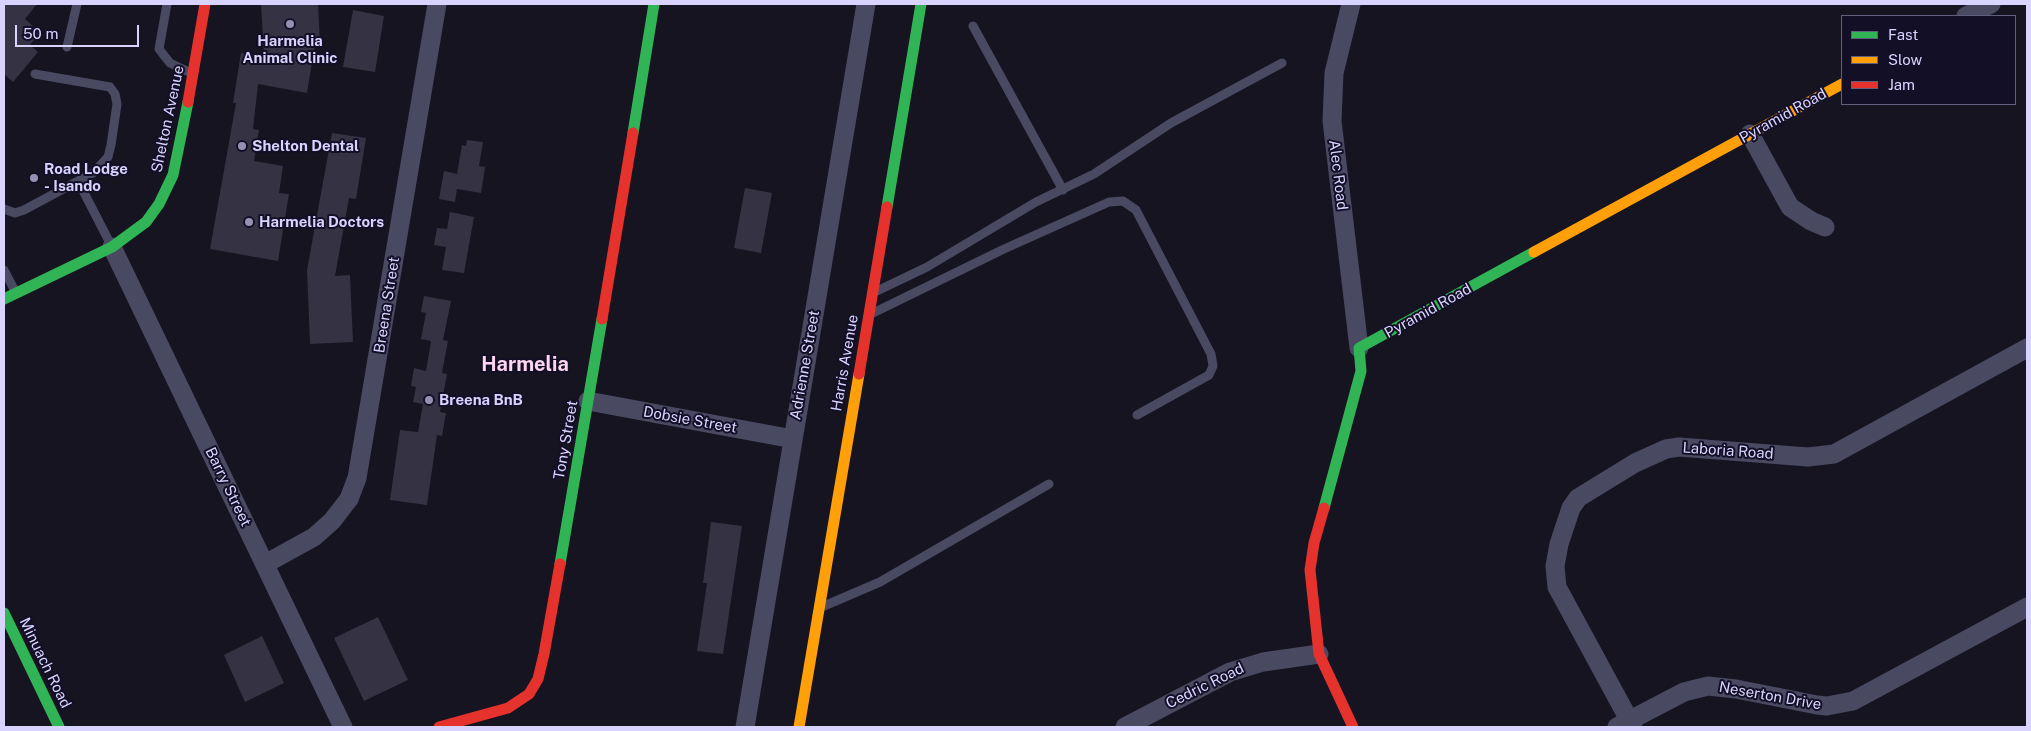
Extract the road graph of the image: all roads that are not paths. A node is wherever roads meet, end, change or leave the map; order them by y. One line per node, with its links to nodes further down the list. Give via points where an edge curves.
1 (77, 4): 12 (lane)
2 (167, 4): 15 (lane, via 159,49 170,63)
3 (205, 4): 15 (street, Shelton Avenue)
4 (437, 4): 34 (street, Breena Street, via 357,478 348,499 332,521 314,537)
5 (654, 4): 30 (street, Tony Street)
6 (866, 4): 32 (street, Adrienne Street)
7 (921, 4): 25 (street, Harris Avenue)
8 (1351, 4): 28 (street, Alec Road, via 1334,73 1332,121)
9 (1991, 4): 10 (street)
10 (1968, 15)
11 (973, 26): 19 (lane)
12 (67, 47)
13 (1282, 63): 19 (lane, via 1171,123 1094,174)
14 (35, 74): 18 (lane, via 102,84 115,94 117,104 108,157 93,173)
15 (193, 74): 22 (street, Shelton Avenue, via 179,154 167,190 146,222)
16 (1841, 85): 17 (street, Pyramid Road)
17 (1750, 134): 21 (street, via 1790,207); 28 (street, Pyramid Road)
18 (78, 181): 20 (lane, via 24,210 15,213); 22 (lane)
19 (1063, 190): 25 (lane, via 1036,202 927,267)
20 (4, 210)
21 (1825, 227)
22 (112, 247): 24 (street, Shelton Avenue); 34 (street, Barry Street)
23 (4, 270): 24 (lane)
24 (17, 293): 26 (street, Shelton Avenue)
25 (872, 294): 27 (street, Harris Avenue)
26 (4, 299)
27 (869, 315): 31 (lane, via 1082,214 1109,202 1123,202 1136,210 1211,354 1213,366 1209,375); 36 (street, Harris Avenue)
28 (1359, 348): 38 (street, via 1360,376 1312,555 1310,581)
29 (2027, 348): 39 (street, Laboria Road, via 1834,454 1808,457 1679,447 1666,449 1635,463 1578,498 1568,515 1559,544 1555,566 1557,586)
30 (588, 401): 32 (street, Dobsie Street); 42 (street, Tony Street, via 544,654 534,688 524,699 508,708)
31 (1137, 415)
32 (793, 439): 43 (street, Adrienne Street)
33 (1049, 484): 36 (lane, via 880,582)
34 (264, 564): 41 (street, Barry Street)
35 (2027, 607): 39 (street, Neserton Drive, via 1853,700 1827,706 1708,686 1684,692)
36 (819, 608): 44 (street, Harris Avenue)
37 (4, 612): 40 (street, Minuach Road)
38 (1319, 654): 45 (street, Cedric Road, via 1263,662 1230,672); 46 (street)
39 (1627, 725)
40 (59, 727)
41 (343, 727)
42 (439, 727)
43 (745, 727)
44 (799, 727)
45 (1125, 727)
46 (1353, 727)

